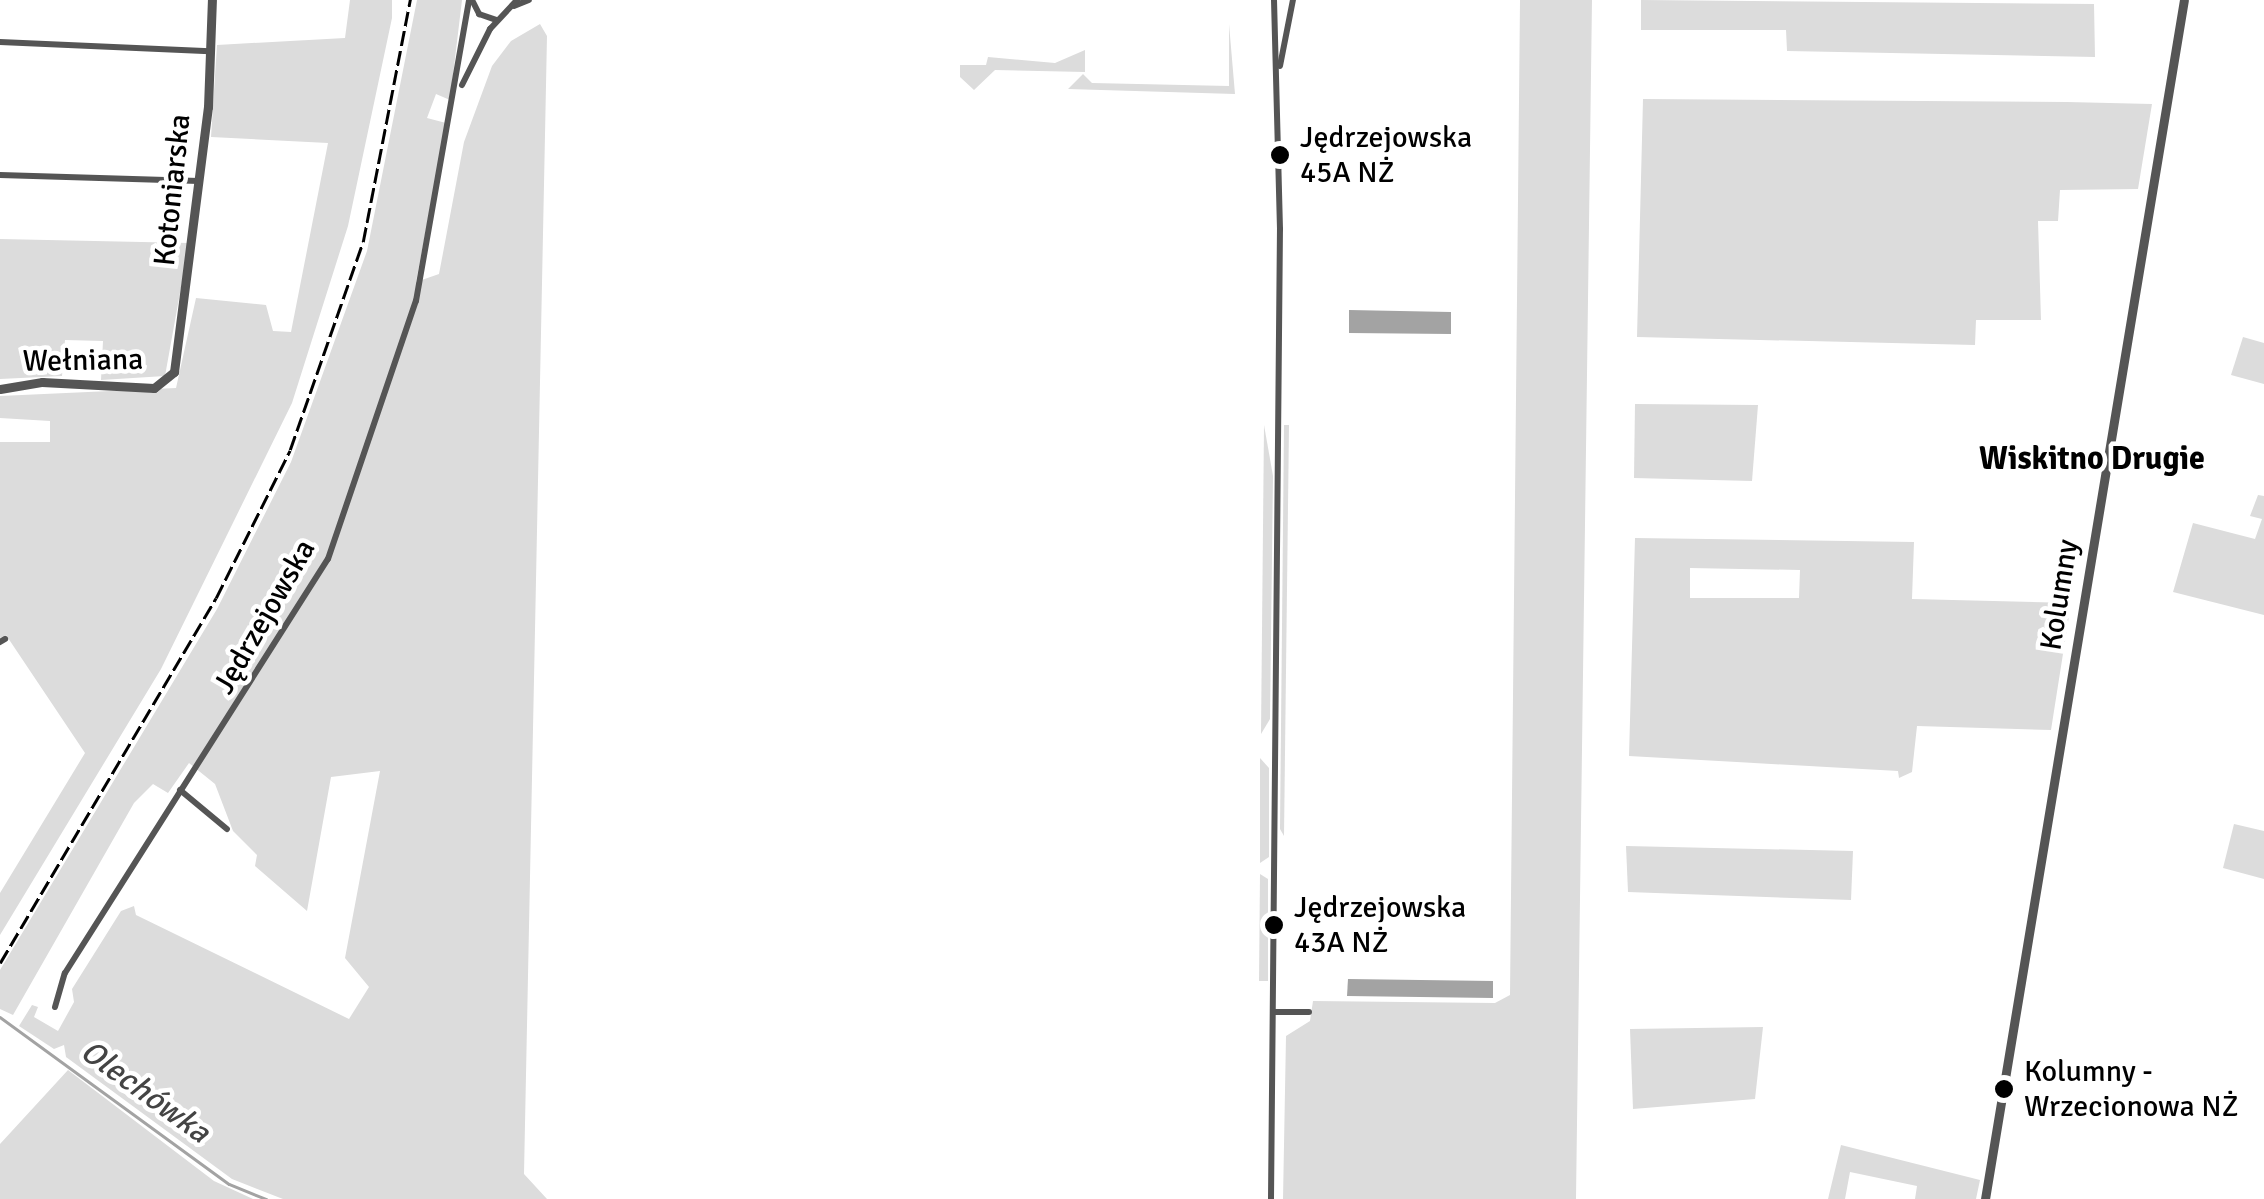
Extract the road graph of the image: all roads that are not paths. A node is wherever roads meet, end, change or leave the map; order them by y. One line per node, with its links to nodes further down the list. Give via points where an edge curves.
1 (212, 0): 10 (street, Kotoniarska)
2 (470, 0): 8 (street, Jędrzejowska, via 479,14); 12 (street, Jędrzejowska)
3 (528, 0): 7 (street, Jędrzejowska)
4 (1274, 0): 11 (street)
5 (1293, 0): 11 (street)
6 (2184, 0): 23 (street, Kolumny)
7 (515, 3): 8 (street, Jędrzejowska)
8 (497, 20): 12 (street, Jędrzejowska)
9 (0, 42): 10 (street)
10 (211, 51): 14 (street, Kotoniarska)
11 (1278, 82): 20 (street)
12 (458, 96): 17 (street, Jędrzejowska, via 416,301 338,532 291,628)
13 (0, 174): 14 (street)
14 (200, 181): 15 (street, Kotoniarska, via 179,359)
15 (166, 382): 16 (street, Wełniana)
16 (0, 390)
17 (180, 790): 18 (street); 19 (street, Jędrzejowska, via 66,973)
18 (227, 829)
19 (54, 1007)
20 (1273, 1012): 21 (street); 22 (street)
21 (1309, 1012)
22 (1271, 1199)
23 (1986, 1199)

